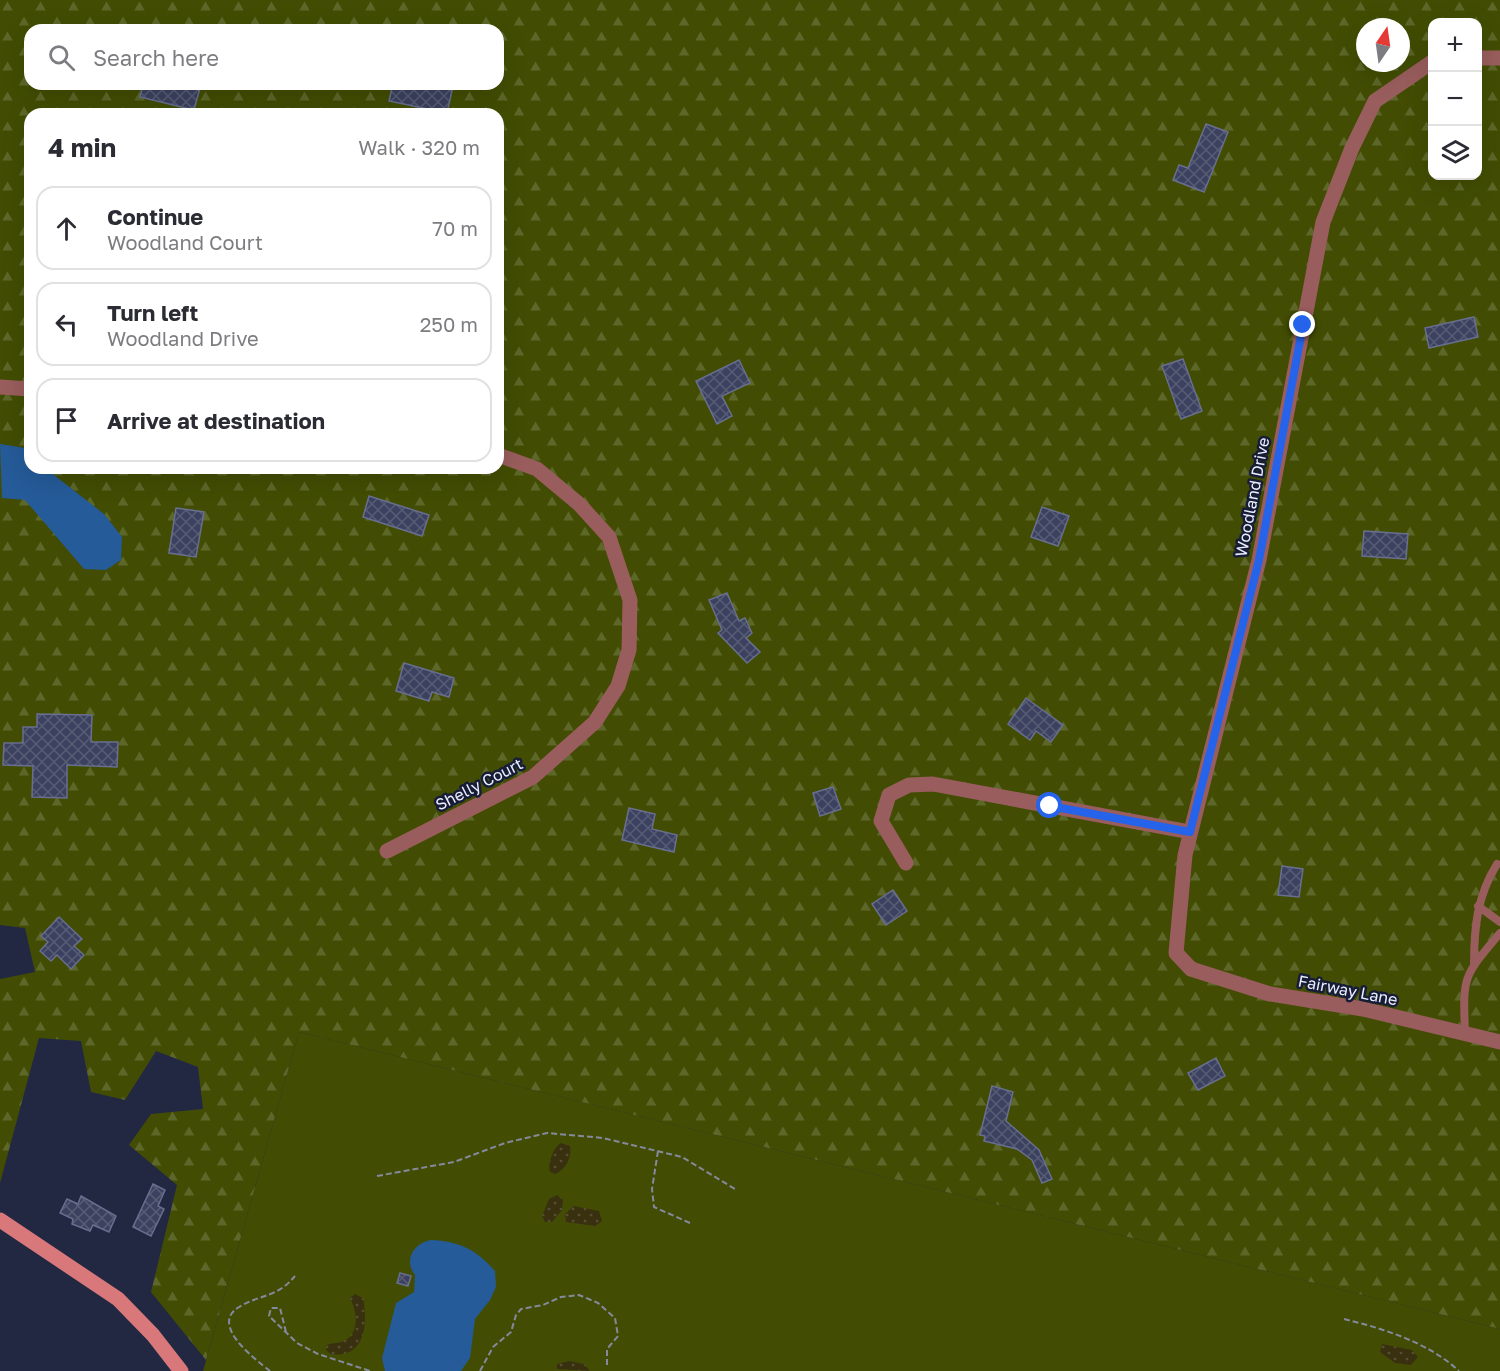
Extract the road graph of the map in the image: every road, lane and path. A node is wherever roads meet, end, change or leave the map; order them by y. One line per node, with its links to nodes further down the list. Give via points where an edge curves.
1 (1482, 58): 2 (street)
2 (1500, 58)
3 (1428, 65): 7 (street, Woodland Drive, via 1375,101 1323,222 1259,560)
4 (0, 387): 5 (street)
5 (24, 389)
6 (504, 457): 8 (street, Shelly Court, via 537,469 579,504 609,537 630,600 629,650 618,686 595,722 533,777)
7 (1190, 832): 9 (street, via 933,783 909,785 889,795 881,821); 15 (street, Woodland Drive, via 1176,953)
8 (387, 851)
9 (906, 862)
10 (1497, 864): 11 (lane)
11 (1478, 906): 12 (lane); 14 (lane)
12 (1500, 921)
13 (1500, 933): 14 (lane)
14 (1474, 965): 16 (lane, via 1463,988)
15 (1191, 969): 16 (street, Fairway Lane, via 1270,994 1363,1009)
16 (1465, 1034): 17 (street, Fairway Lane)
17 (1500, 1042)
18 (658, 1151): 19 (path, via 603,1138 547,1133 454,1162); 20 (path, via 682,1157); 22 (path, via 652,1189 654,1207)
19 (377, 1176)
20 (735, 1189)
21 (0, 1220): 27 (street, via 118,1299)
22 (690, 1223)
23 (296, 1276): 28 (path, via 275,1294 238,1307 231,1315 228,1326 233,1336)
24 (1344, 1319): 31 (path, via 1380,1328 1441,1353)
25 (286, 1332): 25 (path, via 269,1316 271,1308 280,1308); 29 (path, via 318,1354)
26 (606, 1368): 30 (path, via 607,1349 618,1336 615,1318 588,1297 570,1294 521,1309 511,1332 493,1347)
27 (181, 1371)
28 (270, 1371)
29 (370, 1371)
30 (480, 1371)
31 (1459, 1371)

